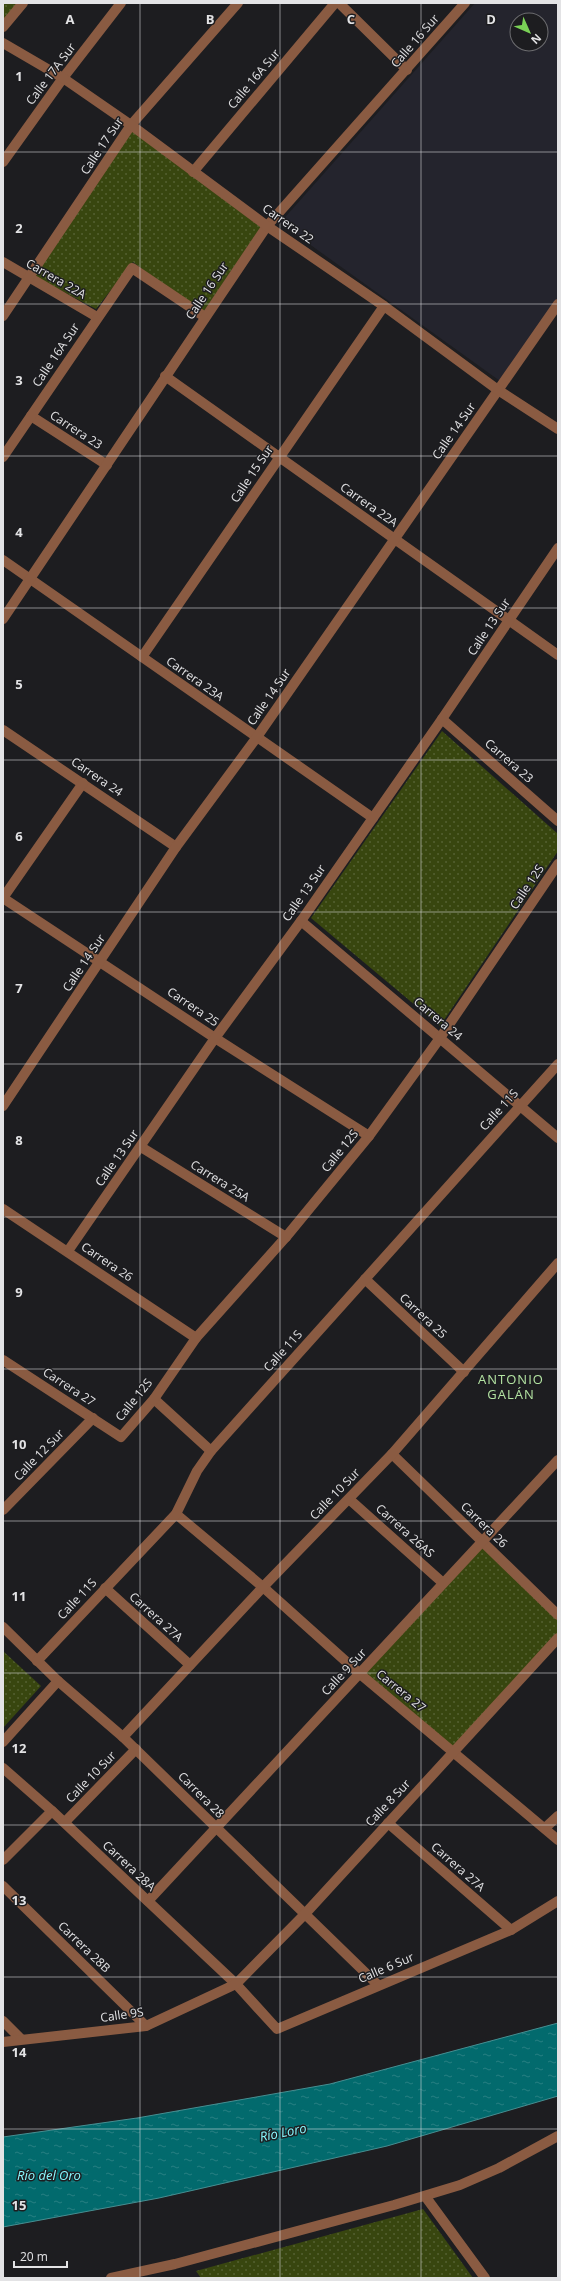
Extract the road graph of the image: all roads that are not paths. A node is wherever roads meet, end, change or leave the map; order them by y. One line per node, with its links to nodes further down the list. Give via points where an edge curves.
1 (23, 3): 7 (street)
2 (121, 3): 10 (street, Calle 17A Sur)
3 (238, 3): 11 (street, Calle 17 Sur)
4 (335, 3): 13 (street, Calle 16A Sur)
5 (339, 3): 9 (street)
6 (466, 3): 9 (street, Calle 16 Sur)
7 (3, 27)
8 (3, 42): 10 (street, Carrera 22)
9 (407, 70): 14 (street, Calle 16 Sur)
10 (63, 78): 11 (street, Carrera 22); 12 (street, Calle 17A Sur)
11 (131, 125): 13 (street, Carrera 22); 16 (street, Calle 17 Sur)
12 (3, 162)
13 (193, 172): 14 (street, Carrera 22)
14 (267, 226): 18 (street, Carrera 22); 21 (street, Calle 16 Sur)
15 (3, 262): 16 (street, Carrera 22A)
16 (28, 278): 19 (street, Calle 17 Sur); 20 (street, Carrera 22A)
17 (558, 304): 23 (street, Calle 14 Sur)
18 (384, 306): 23 (street, Carrera 22); 27 (street, Calle 15 Sur)
19 (3, 316)
20 (97, 317): 21 (street, Calle 16A Sur, via 132,268); 24 (street, Calle 16A Sur)
21 (205, 317): 22 (street, Calle 16 Sur)
22 (166, 376): 27 (street, Carrera 22A); 28 (street, Calle 16 Sur)
23 (498, 390): 25 (street, Carrera 22); 29 (street, Calle 14 Sur)
24 (31, 416): 26 (street, Calle 16A Sur); 28 (street, Carrera 23)
25 (558, 429)
26 (3, 457)
27 (280, 457): 29 (street, Carrera 22A); 36 (street, Calle 15 Sur)
28 (107, 465): 32 (street, Calle 16 Sur)
29 (395, 539): 34 (street, Carrera 22A); 39 (street, Calle 14 Sur)
30 (558, 548): 34 (street, Calle 13 Sur)
31 (3, 560): 32 (street, Carrera 23A)
32 (30, 580): 33 (street, Calle 16 Sur); 36 (street, Carrera 23A)
33 (3, 619)
34 (509, 620): 35 (street, Carrera 22A); 37 (street, Calle 13 Sur)
35 (558, 655)
36 (142, 657): 39 (street, Carrera 23A)
37 (442, 719): 41 (street, Calle 13 Sur); 42 (street, Carrera 23)
38 (3, 730): 40 (street, Carrera 24)
39 (257, 737): 41 (street, Carrera 23A); 43 (street, Calle 14 Sur)
40 (82, 783): 43 (street, Carrera 24); 45 (street)
41 (373, 818): 46 (street, Calle 13 Sur)
42 (558, 821)
43 (176, 847): 47 (street, Calle 14 Sur)
44 (558, 864): 49 (street, Calle 12S)
45 (3, 898): 47 (street, Carrera 25)
46 (300, 921): 48 (street, Calle 13 Sur); 49 (street, Carrera 24)
47 (101, 962): 48 (street, Carrera 25); 51 (street, Calle 14 Sur)
48 (215, 1038): 53 (street, Carrera 25); 55 (street, Calle 13 Sur)
49 (440, 1038): 52 (street, Carrera 24); 53 (street, Calle 12S)
50 (558, 1064): 52 (street, Calle 11S)
51 (3, 1106)
52 (520, 1106): 54 (street, Carrera 24); 60 (street, Calle 11S)
53 (369, 1136): 57 (street, Calle 12S)
54 (558, 1138)
55 (141, 1147): 57 (street, Carrera 25A); 58 (street, Calle 13 Sur)
56 (3, 1209): 58 (street, Carrera 26)
57 (286, 1238): 61 (street, Calle 12S)
58 (68, 1251): 61 (street, Carrera 26)
59 (558, 1263): 63 (street, Calle 10 Sur)
60 (365, 1279): 63 (street, Carrera 25); 67 (street, Calle 11S)
61 (196, 1338): 64 (street, Calle 12S)
62 (3, 1360): 65 (street, Carrera 27)
63 (464, 1372): 68 (street, Calle 10 Sur)
64 (154, 1399): 66 (street, Calle 12S); 67 (street)
65 (93, 1418): 66 (street, Carrera 27); 71 (street, Calle 12 Sur)
66 (121, 1437)
67 (211, 1451): 72 (street, Calle 11S, via 197,1471)
68 (392, 1454): 70 (street, Calle 10 Sur); 73 (street, Carrera 26)
69 (558, 1460): 73 (street, Calle 9 Sur)
70 (349, 1499): 74 (street, Carrera 26AS); 75 (street, Calle 10 Sur)
71 (3, 1509)
72 (176, 1514): 75 (street, Carrera 27); 76 (street, Calle 11S)
73 (482, 1542): 74 (street, Calle 9 Sur); 77 (street, Carrera 26)
74 (444, 1583): 82 (street, Calle 9 Sur)
75 (262, 1587): 81 (street, Calle 10 Sur); 82 (street, Carrera 27)
76 (104, 1588): 80 (street, Calle 11S); 81 (street, Carrera 27A)
77 (558, 1615)
78 (3, 1627): 80 (street, Carrera 28)
79 (558, 1638): 87 (street, Calle 8 Sur)
80 (37, 1661): 83 (street, Carrera 28)
81 (190, 1665): 84 (street, Calle 10 Sur)
82 (360, 1674): 87 (street, Carrera 27); 93 (street, Calle 9 Sur)
83 (58, 1681): 84 (street, Carrera 28); 85 (street)
84 (123, 1737): 86 (street, Carrera 28)
85 (3, 1742)
86 (136, 1749): 91 (street, Calle 10 Sur); 93 (street, Carrera 28)
87 (454, 1751): 92 (street, Calle 8 Sur); 94 (street, Carrera 27)
88 (3, 1768): 89 (street, Carrera 28A)
89 (52, 1811): 91 (street, Carrera 28A); 96 (street)
90 (558, 1816): 94 (street)
91 (65, 1822): 98 (street, Carrera 28A)
92 (388, 1823): 100 (street, Calle 8 Sur); 101 (street, Carrera 27A)
93 (216, 1828): 98 (street, Calle 9 Sur); 100 (street, Carrera 28)
94 (545, 1828): 95 (street, Carrera 27)
95 (558, 1840)
96 (3, 1860)
97 (3, 1886): 105 (street, Carrera 28B)
98 (148, 1901): 102 (street, Carrera 28A)
99 (558, 1901): 101 (street, Calle 6 Sur)
100 (304, 1915): 102 (street, Calle 8 Sur); 103 (street, Carrera 28)
101 (511, 1930): 103 (street, Calle 6 Sur)
102 (236, 1984): 103 (street, Calle 6 Sur, via 277,2029); 105 (street, Calle 9S)
103 (378, 1985)
104 (3, 2021): 106 (street)
105 (146, 2026): 106 (street, Calle 9S)
106 (21, 2039): 107 (street, Calle 9S)
107 (3, 2042)
108 (558, 2136): 109 (street, via 499,2168)
109 (426, 2196): 110 (street); 112 (street)
110 (122, 2277): 111 (street)
111 (111, 2278)
112 (485, 2278)

